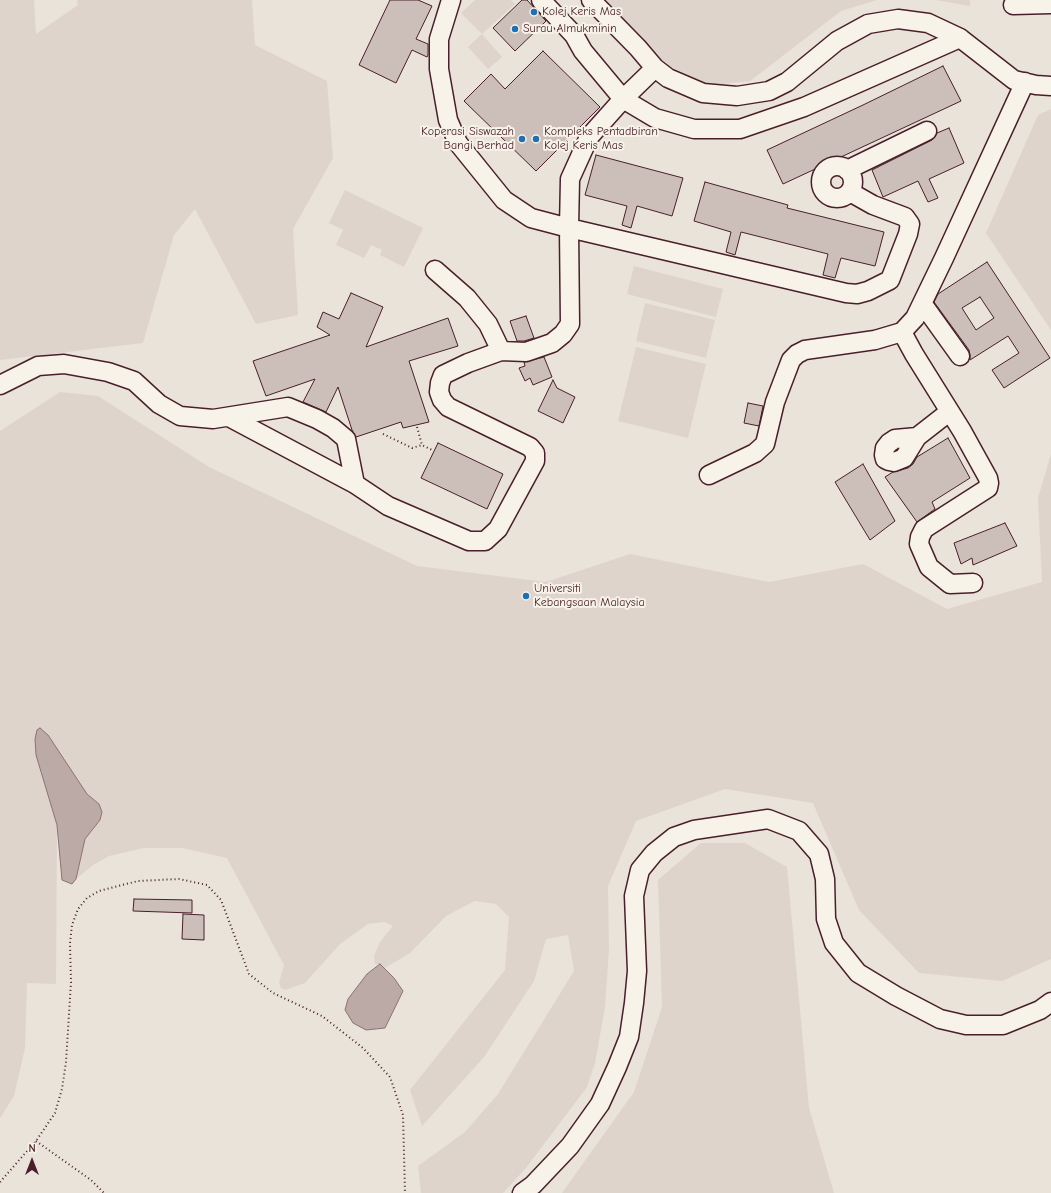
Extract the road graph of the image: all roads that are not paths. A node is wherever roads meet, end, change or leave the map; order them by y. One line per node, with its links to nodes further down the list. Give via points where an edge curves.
1 (450, 0): 16 (street, via 439,39 439,69 448,120 458,143 504,200 531,218)
2 (536, 0): 8 (street)
3 (541, 0): 8 (street, via 574,35)
4 (591, 0): 9 (street)
5 (1051, 4): 6 (street)
6 (1013, 5)
7 (960, 38): 9 (street, via 928,23 898,19 868,24 837,41 787,82 770,91 737,96 703,93 668,78); 10 (street, via 1014,80); 12 (street, via 804,107 740,129 694,129 655,118)
8 (583, 51): 12 (street)
9 (656, 68): 12 (street)
10 (1025, 82): 11 (street); 18 (street)
11 (1051, 86)
12 (623, 99): 16 (street, via 589,137 570,179)
13 (927, 131): 14 (street)
14 (847, 170): 15 (street, via 853,183); 15 (street, via 837,167 827,170 821,184 826,194 835,198 846,196)
15 (850, 192): 16 (street, via 873,205 905,216 910,224 890,280 858,294)
16 (569, 228): 20 (street, via 570,324 552,343 526,352)
17 (435, 270): 20 (street, via 467,298 488,324)
18 (922, 303): 19 (street, via 915,318); 21 (street)
19 (902, 332): 23 (street); 26 (street, via 875,340 805,350 797,354 791,360 778,395 765,444 755,453)
20 (501, 351): 27 (street, via 444,375 439,392 448,407 530,447 535,453 535,460 498,529 484,541 469,541 388,506)
21 (960, 356)
22 (0, 385): 24 (street, via 38,366 64,364 108,372 134,381 159,404 180,416 212,419)
23 (949, 412): 25 (street); 28 (street, via 988,478 988,488 924,529 919,544 929,566 950,584)
24 (229, 417): 27 (street); 27 (street, via 288,408 317,419 346,439)
25 (917, 437)
26 (709, 475)
27 (355, 484)
28 (973, 583)
29 (1051, 1002): 30 (street, via 1040,1010 1003,1025 966,1025 940,1019 858,973 834,943 826,919 825,879 819,854 799,831 768,819 694,830 674,837 654,853 640,870 634,896 637,971 634,1003 629,1037 617,1067 600,1104 570,1146 533,1186)
30 (522, 1193)

